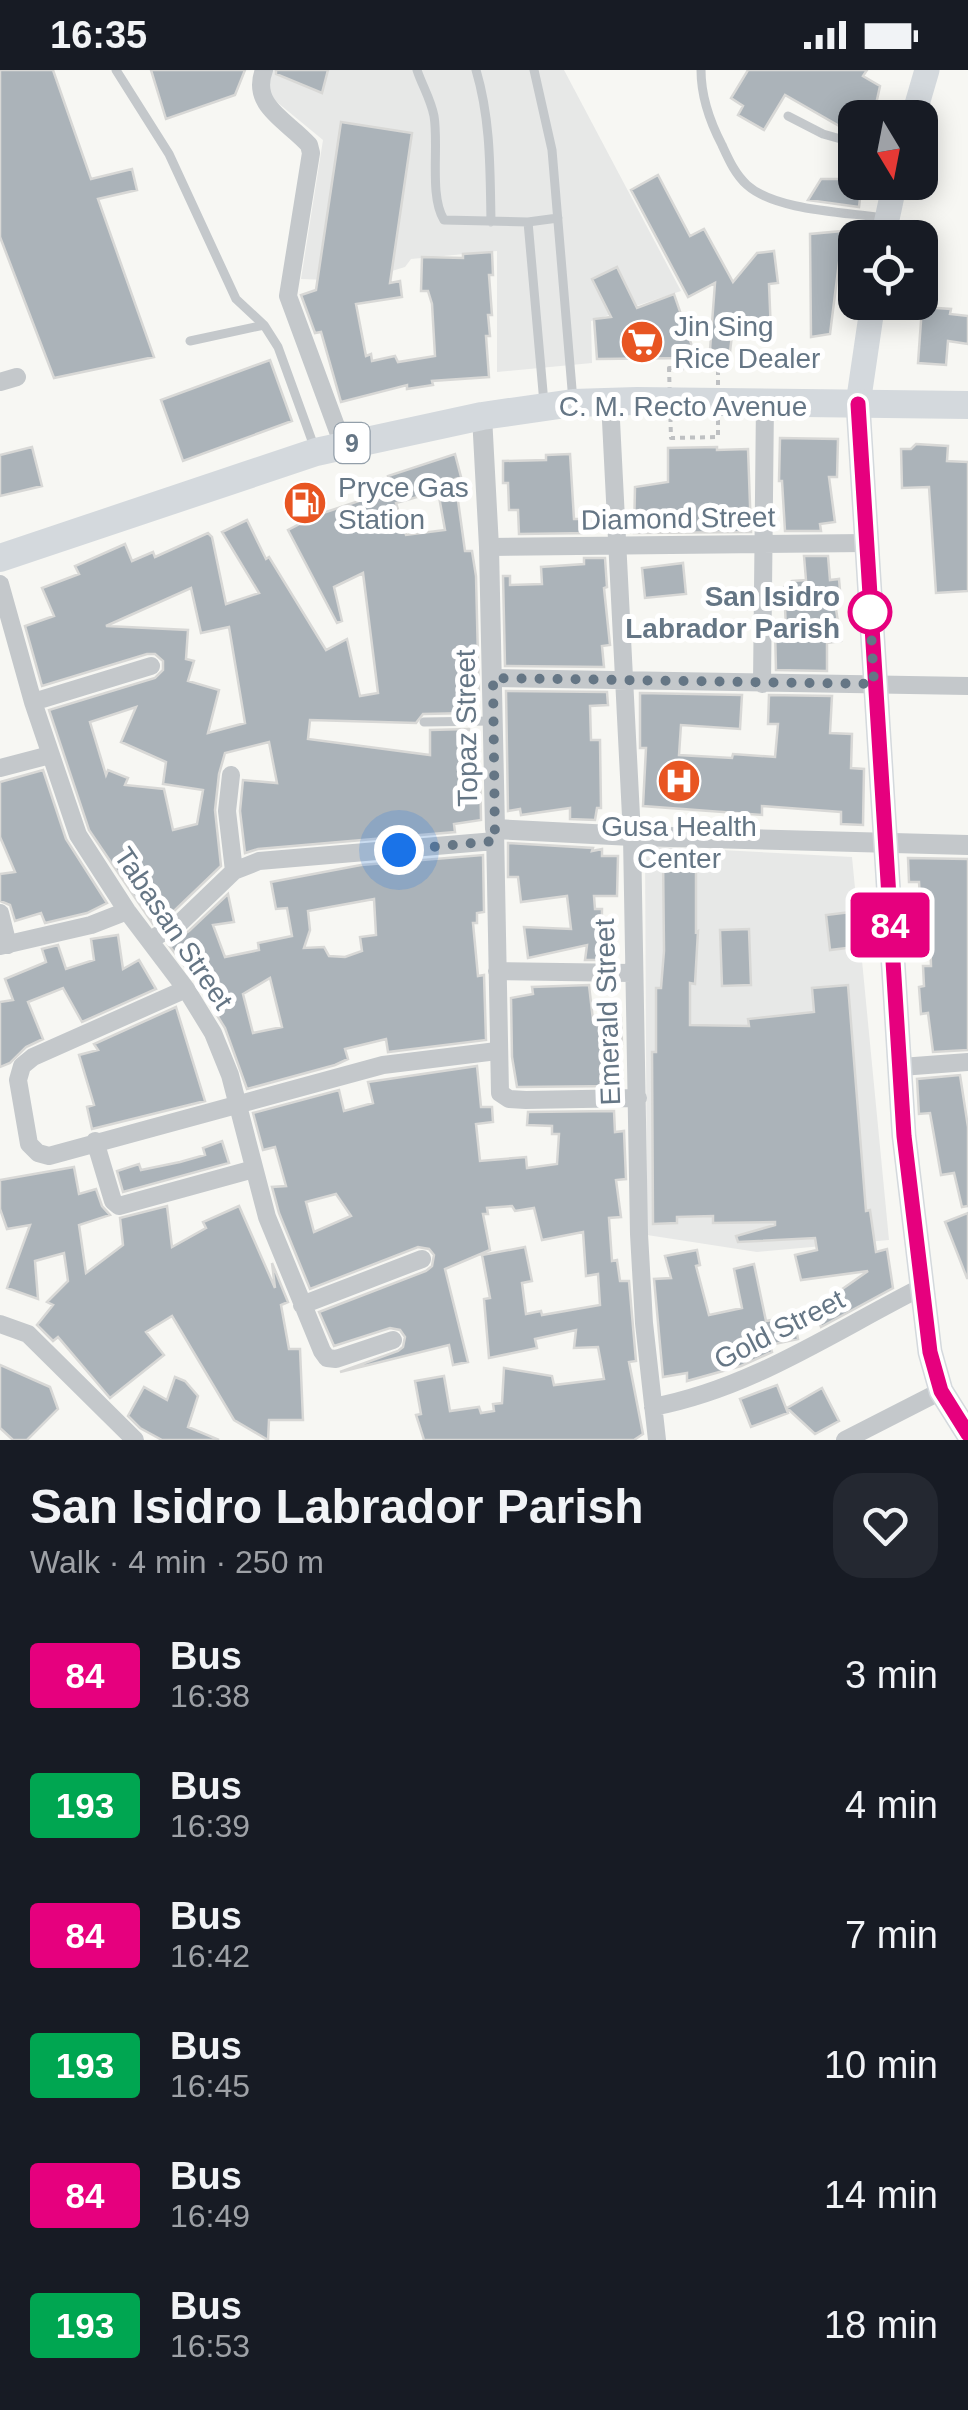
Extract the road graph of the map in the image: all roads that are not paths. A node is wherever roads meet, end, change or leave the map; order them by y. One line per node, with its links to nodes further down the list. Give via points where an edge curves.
1 (116, 70): 16 (lane, via 168,154 236,298)
2 (264, 70): 25 (street, via 264,102 309,145 288,296)
3 (417, 70): 13 (lane, via 433,110 440,215 452,223)
4 (476, 70): 13 (lane, via 489,137)
5 (534, 70): 11 (lane)
6 (702, 70): 12 (lane, via 716,134 750,188)
7 (928, 70): 8 (main road)
8 (919, 100)
9 (788, 116): 10 (lane)
10 (838, 138)
11 (558, 218): 14 (lane); 20 (lane)
12 (854, 220)
13 (491, 222): 14 (lane)
14 (528, 222): 23 (lane)
15 (870, 320): 21 (main road)
16 (264, 325): 17 (lane); 25 (lane)
17 (190, 342)
18 (610, 402): 19 (highway, C. M. Recto Avenue / 9); 20 (highway, C. M. Recto Avenue / 9); 28 (street, Emerald Street)
19 (765, 402): 21 (highway, C. M. Recto Avenue / 9); 27 (street)
20 (572, 404): 23 (highway, C. M. Recto Avenue / 9)
21 (858, 404): 22 (highway, C. M. Recto Avenue / 9); 26 (main road)
22 (968, 404)
23 (544, 406): 24 (highway, C. M. Recto Avenue / 9)
24 (482, 416): 25 (highway, C. M. Recto Avenue / 9); 29 (street, Topaz Street)
25 (329, 449): 30 (highway, C. M. Recto Avenue / 9)
26 (866, 543): 27 (street, Diamond Street); 36 (main road)
27 (762, 544): 28 (street, Diamond Street); 35 (street)
28 (616, 546): 29 (street, Diamond Street); 34 (street, Emerald Street)
29 (490, 547): 33 (street, Topaz Street)
30 (0, 558)
31 (0, 584): 38 (street, Tabasan Street)
32 (150, 666): 38 (street)
33 (493, 678): 34 (street); 39 (street, Topaz Street)
34 (624, 681): 35 (street); 45 (street, Emerald Street)
35 (762, 684): 36 (street)
36 (874, 684): 37 (street); 46 (main road)
37 (968, 686)
38 (33, 702): 41 (street, Tabasan Street)
39 (494, 721): 40 (lane); 44 (street, Topaz Street)
40 (424, 722)
41 (50, 755): 42 (street); 49 (street, Tabasan Street, via 78,835)
42 (0, 768)
43 (231, 775): 48 (street)
44 (495, 835): 45 (street); 48 (street, via 259,861); 53 (street, Topaz Street)
45 (632, 836): 46 (street); 54 (street, Emerald Street)
46 (884, 842): 47 (street); 58 (main road)
47 (968, 845)
48 (234, 871): 51 (street, via 181,922)
49 (128, 911): 51 (street, Tabasan Street); 52 (street)
50 (0, 913): 52 (street)
51 (150, 940): 55 (street, Tabasan Street)
52 (4, 946)
53 (497, 972): 54 (street); 56 (street, Topaz Street)
54 (632, 973): 59 (street, Emerald Street)
55 (186, 989): 60 (street, Tabasan Street); 61 (street, via 22,1066 18,1080 30,1144 38,1153 49,1156)
56 (497, 1051): 59 (street, Topaz Street, via 504,1097); 60 (street, via 382,1064)
57 (968, 1062): 58 (street)
58 (902, 1067): 64 (main road)
59 (638, 1098): 69 (street, Emerald Street, via 642,1288)
60 (238, 1103): 61 (street); 62 (street, Tabasan Street)
61 (95, 1141): 62 (street, via 120,1206)
62 (254, 1169): 65 (street, Tabasan Street)
63 (422, 1259): 65 (street)
64 (924, 1286): 68 (main road); 69 (street, Gold Street, via 741,1382)
65 (302, 1305): 67 (street, Tabasan Street, via 328,1358)
66 (0, 1324): 71 (street, via 28,1334)
67 (393, 1340)
68 (941, 1391): 70 (main road); 73 (street)
69 (653, 1407): 72 (street, Emerald Street)
70 (968, 1434)
71 (134, 1440)
72 (658, 1440)
73 (844, 1440)

